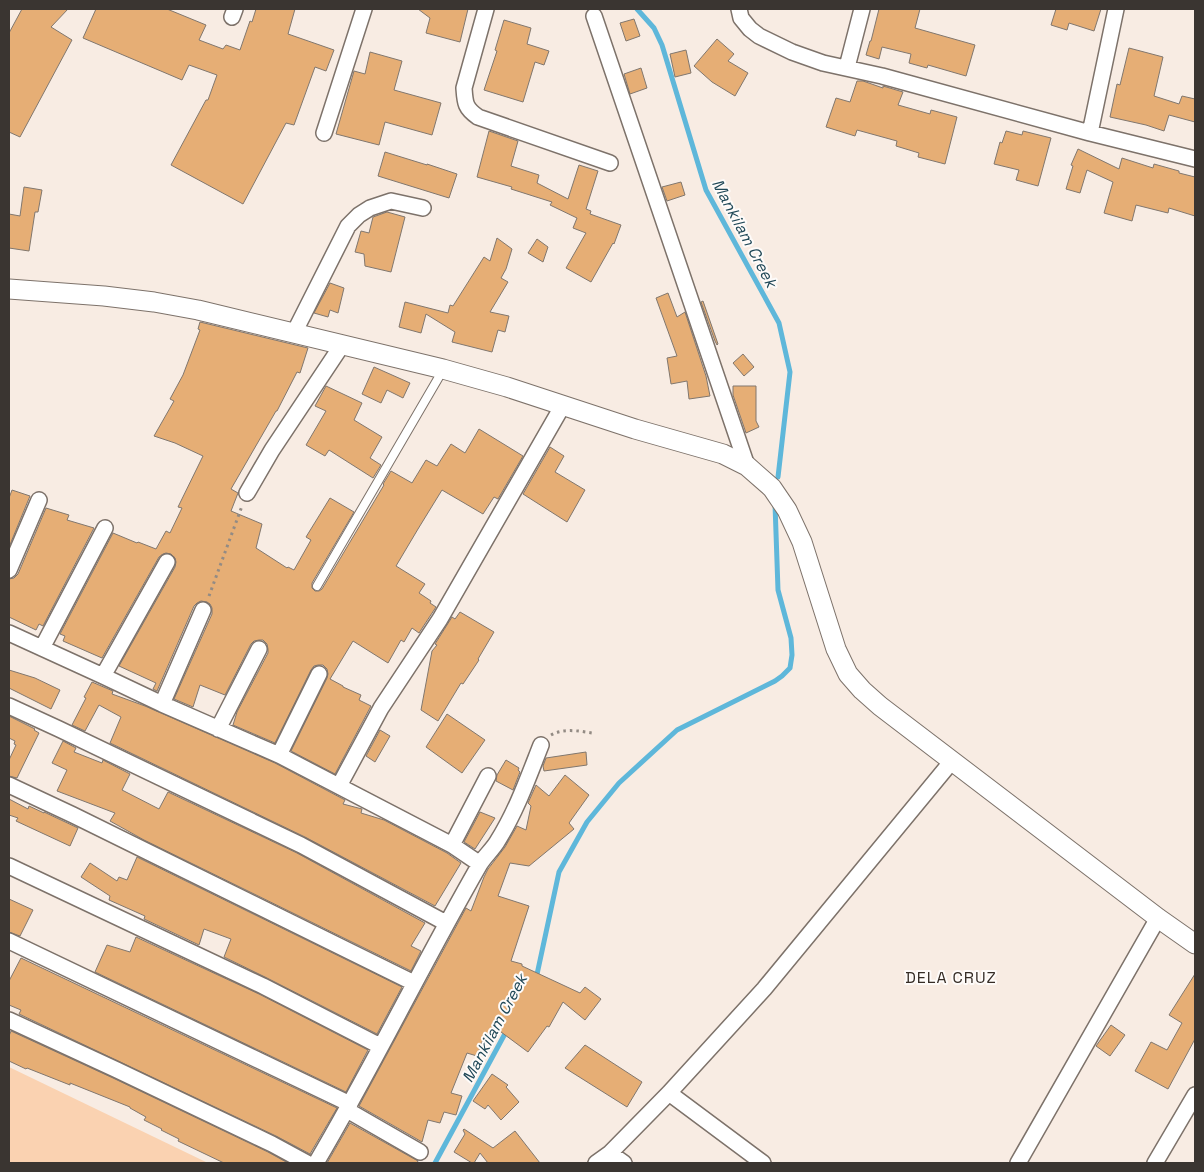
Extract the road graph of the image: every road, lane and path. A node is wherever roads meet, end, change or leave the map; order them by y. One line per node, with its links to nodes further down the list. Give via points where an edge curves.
1 (364, 9): 8 (street)
2 (486, 9): 11 (street, via 464,88 464,101 469,110 478,117)
3 (739, 9): 7 (street, via 741,18 759,36 823,63)
4 (862, 9): 7 (street)
5 (1116, 9): 9 (street)
6 (594, 16): 18 (street)
7 (847, 67): 9 (street)
8 (324, 133)
9 (1090, 133): 10 (street)
10 (1195, 159)
11 (610, 164)
12 (423, 208): 14 (street, via 391,201 359,214 348,226)
13 (9, 289): 14 (street, via 154,302)
14 (294, 333): 15 (street)
15 (342, 344): 16 (street); 19 (street)
16 (443, 369): 17 (street); 24 (lane)
17 (563, 405): 18 (street, via 723,454); 40 (street, via 440,619 380,708)
18 (747, 466): 37 (street, via 772,488 788,510 802,542 836,649 848,674 880,706)
19 (247, 493): 25 (path)
20 (40, 500): 23 (street)
21 (105, 528): 27 (street)
22 (167, 562): 30 (street)
23 (9, 570)
24 (317, 586)
25 (203, 610): 31 (street)
26 (9, 633): 27 (street)
27 (42, 648): 30 (street)
28 (259, 649): 33 (street)
29 (319, 674): 36 (street)
30 (103, 676): 31 (street)
31 (162, 704): 33 (street)
32 (9, 706): 45 (street, via 301,845)
33 (218, 729): 36 (street)
34 (592, 733): 35 (path, via 556,732)
35 (541, 745): 42 (street, via 509,821)
36 (279, 755): 40 (street)
37 (952, 761): 44 (street); 51 (street, via 764,989)
38 (488, 776): 41 (street)
39 (9, 785): 48 (street)
40 (339, 786): 41 (street)
41 (452, 845): 42 (street)
42 (480, 864): 45 (street)
43 (9, 866): 50 (street, via 263,986)
44 (1158, 918): 47 (street); 61 (street)
45 (446, 923): 48 (street)
46 (9, 941): 53 (street)
47 (1195, 944)
48 (414, 983): 50 (street)
49 (9, 1020): 56 (street)
50 (380, 1046): 53 (street)
51 (669, 1093): 55 (street); 60 (street)
52 (1195, 1096): 62 (street)
53 (348, 1107): 54 (street); 57 (street)
54 (420, 1152)
55 (610, 1153): 58 (street); 59 (street)
56 (307, 1163)
57 (316, 1163)
58 (596, 1163)
59 (624, 1163)
60 (764, 1163)
61 (1018, 1163)
62 (1155, 1163)

